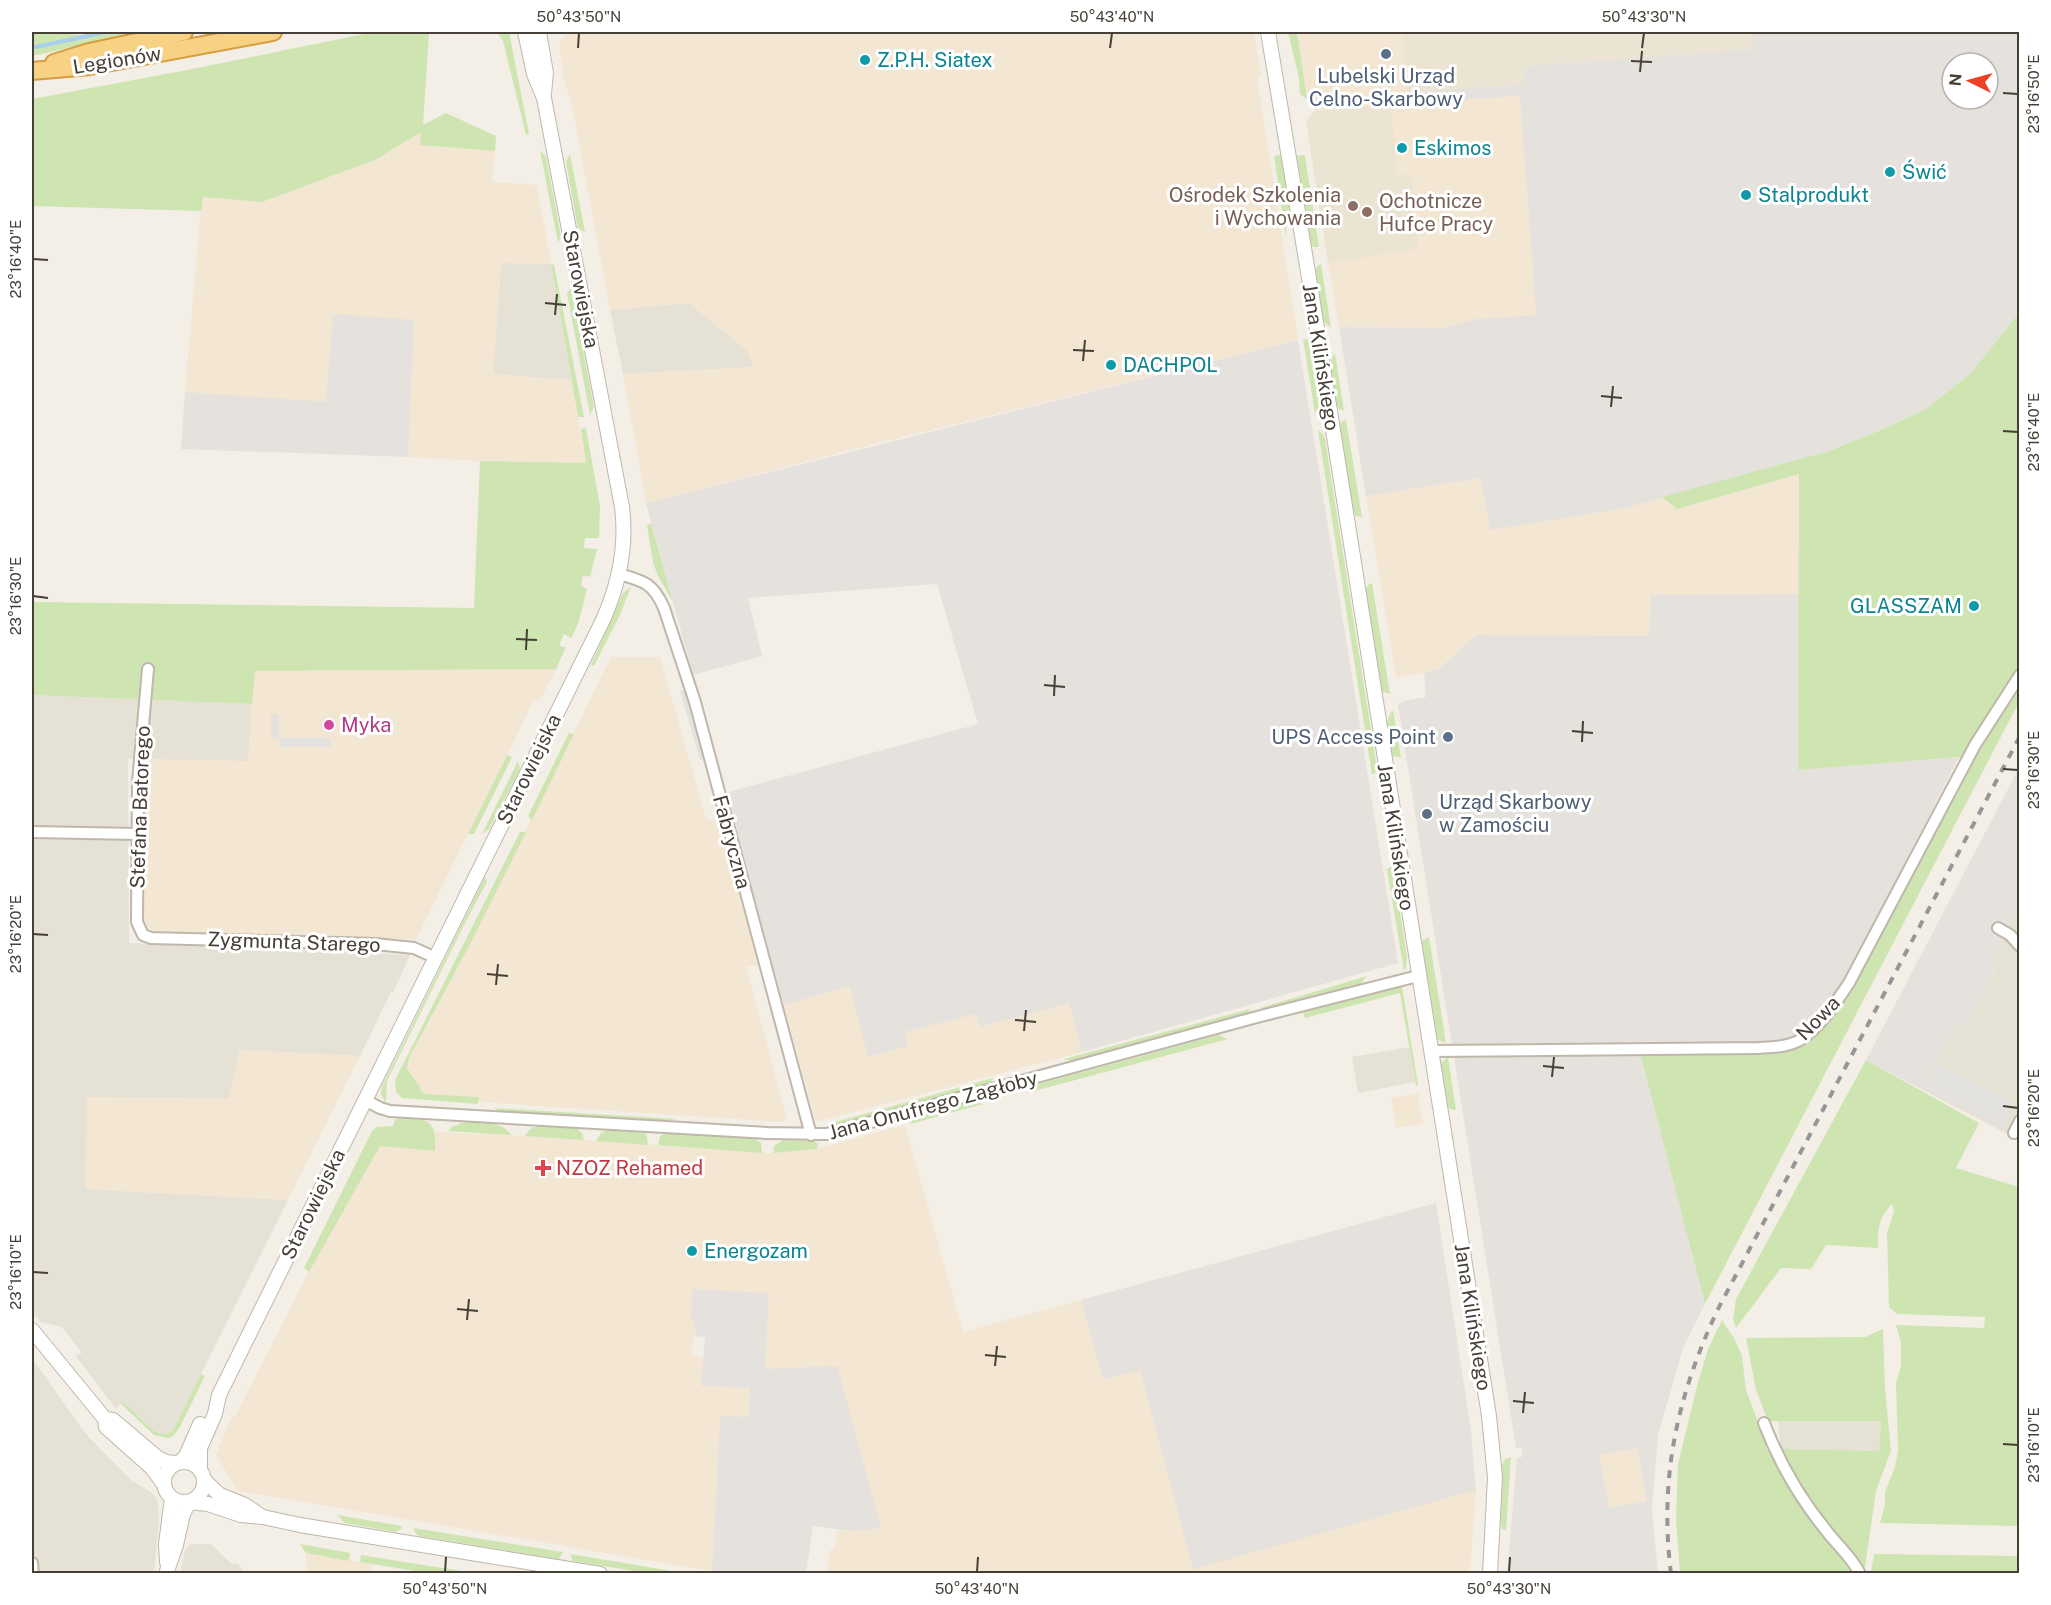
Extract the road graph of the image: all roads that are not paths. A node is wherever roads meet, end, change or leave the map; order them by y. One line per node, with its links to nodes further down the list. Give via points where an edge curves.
1 (184, 32): 6 (highway, Legionów, via 88,52)
2 (273, 32): 6 (highway, Legionów, via 90,66)
3 (525, 32): 7 (street, Starowiejska)
4 (538, 32): 7 (street, Starowiejska, via 546,73)
5 (1268, 32): 17 (street, Jana Kilińskiego)
6 (32, 71)
7 (544, 98): 8 (street, Starowiejska, via 622,507)
8 (619, 574): 16 (street, Starowiejska, via 603,620); 22 (street, Fabryczna, via 648,583 664,608 695,702)
9 (148, 669): 12 (street, Stefana Batorego)
10 (2019, 675): 18 (street, Nowa, via 1975,745 1859,967 1831,1008 1800,1040 1758,1048)
11 (32, 832): 12 (street)
12 (136, 834): 14 (street, Stefana Batorego, via 137,922 143,935)
13 (1998, 928): 15 (street)
14 (151, 938): 16 (street, Zygmunta Starego, via 375,944 414,948)
15 (2019, 946)
16 (436, 958): 19 (street, Starowiejska)
17 (1418, 976): 18 (street, Jana Kilińskiego); 22 (street, Jana Onufrego Zagłoby, via 843,1131)
18 (1431, 1051): 37 (street, Jana Kilińskiego, via 1493,1455)
19 (365, 1100): 22 (street, Jana Onufrego Zagłoby, via 390,1111); 24 (street, Starowiejska)
20 (2019, 1121): 21 (street)
21 (2014, 1133)
22 (811, 1135)
23 (32, 1330): 25 (street)
24 (219, 1395): 27 (street, Starowiejska, via 207,1409 186,1456); 28 (street, Starowiejska, via 200,1448)
25 (105, 1419): 27 (street, via 113,1420 158,1458); 29 (street, via 106,1427)
26 (1764, 1423): 38 (street, via 1791,1481)
27 (178, 1462): 28 (street, via 192,1463); 29 (street, via 166,1471)
28 (202, 1475): 31 (street, via 202,1491); 32 (street, via 216,1492)
29 (163, 1483): 30 (street)
30 (172, 1498): 31 (street); 34 (street)
31 (189, 1502): 32 (street); 34 (street)
32 (263, 1517): 36 (street)
33 (32, 1563): 35 (street)
34 (167, 1572)
35 (33, 1574)
36 (600, 1574)
37 (1490, 1574)
38 (1860, 1574)

